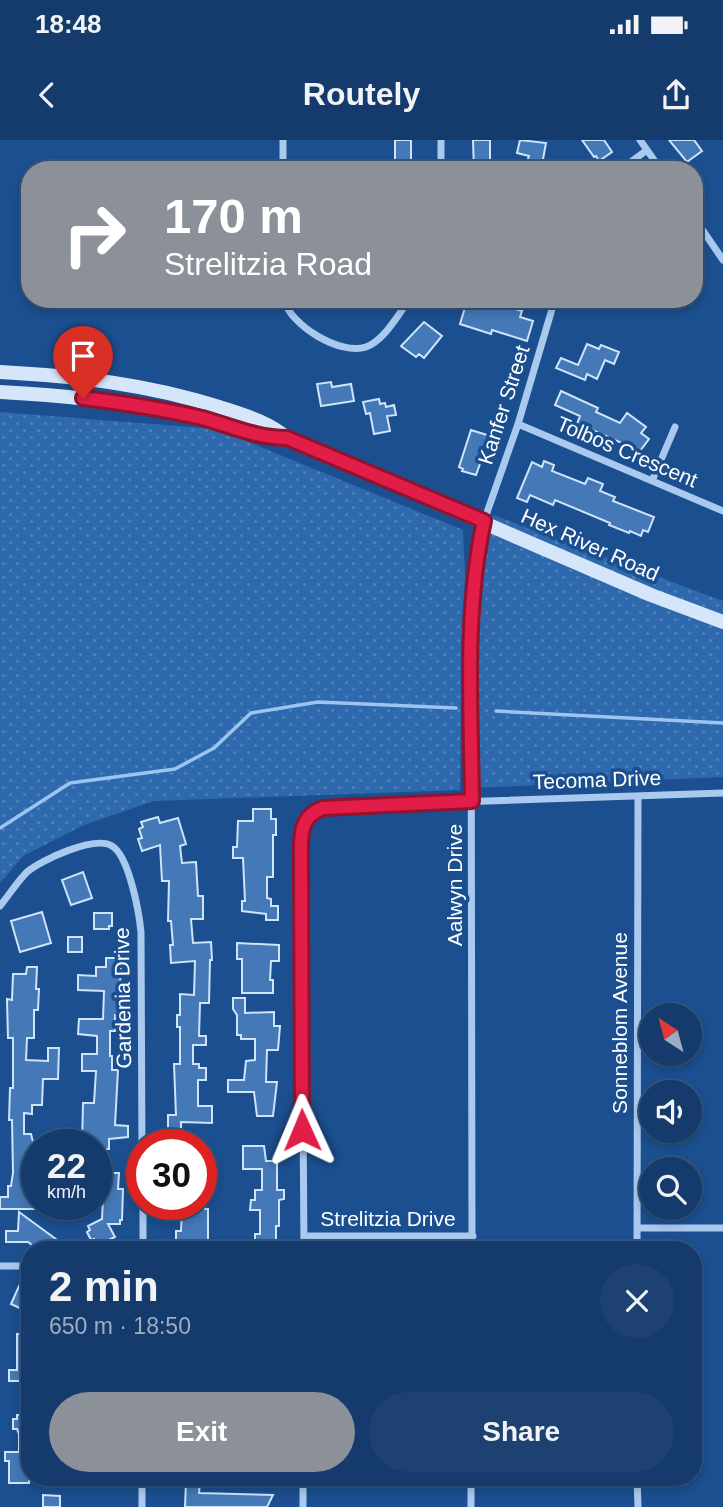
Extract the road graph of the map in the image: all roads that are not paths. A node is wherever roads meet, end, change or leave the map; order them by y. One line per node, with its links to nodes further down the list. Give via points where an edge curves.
1 (283, 140): 5 (street)
2 (441, 140): 6 (street)
3 (640, 140): 4 (street)
4 (647, 150): 7 (street); 8 (street)
5 (283, 161)
6 (441, 161)
7 (632, 161)
8 (655, 161)
9 (703, 231): 10 (street)
10 (723, 260)
11 (287, 308): 12 (street, via 304,328 354,349 379,339)
12 (403, 308)
13 (552, 308): 16 (street, Kanfer Street)
14 (0, 372): 18 (street, Hex River Road, via 113,381 151,389 250,417)
15 (0, 392): 18 (street, Hex River Road, via 130,404 268,438)
16 (518, 424): 19 (street, Tolbos Crescent); 21 (street, Kanfer Street)
17 (675, 427): 19 (street)
18 (287, 438): 21 (street, Hex River Road)
19 (652, 481): 20 (street, Tolbos Crescent)
20 (723, 511)
21 (484, 521): 22 (street, Hex River Road); 25 (street, Aalwyn Drive, via 471,625)
22 (723, 622)
23 (723, 793): 24 (street, Tecoma Drive)
24 (638, 797): 25 (street, Tecoma Drive); 29 (street, Sonneblom Avenue)
25 (472, 801): 31 (street, Tecoma Drive, via 323,808 310,814 303,825); 32 (street, Aalwyn Drive)
26 (0, 906): 27 (street, Gardenia Drive, via 27,873 45,860 93,844 115,848 139,916)
27 (142, 1129)
28 (142, 1220): 33 (street)
29 (638, 1228): 30 (street); 36 (street, Sonneblom Avenue)
30 (723, 1228)
31 (304, 1236): 32 (street, Strelitzia Drive); 34 (street, Tecoma Drive)
32 (472, 1236): 35 (street, Aalwyn Drive)
33 (143, 1241)
34 (304, 1241)
35 (472, 1241)
36 (637, 1241)
37 (0, 1266): 38 (street)
38 (21, 1266)
39 (142, 1486): 43 (street)
40 (303, 1486): 44 (street)
41 (471, 1486): 45 (street)
42 (637, 1486): 46 (street)
43 (142, 1507)
44 (303, 1507)
45 (471, 1507)
46 (638, 1507)

